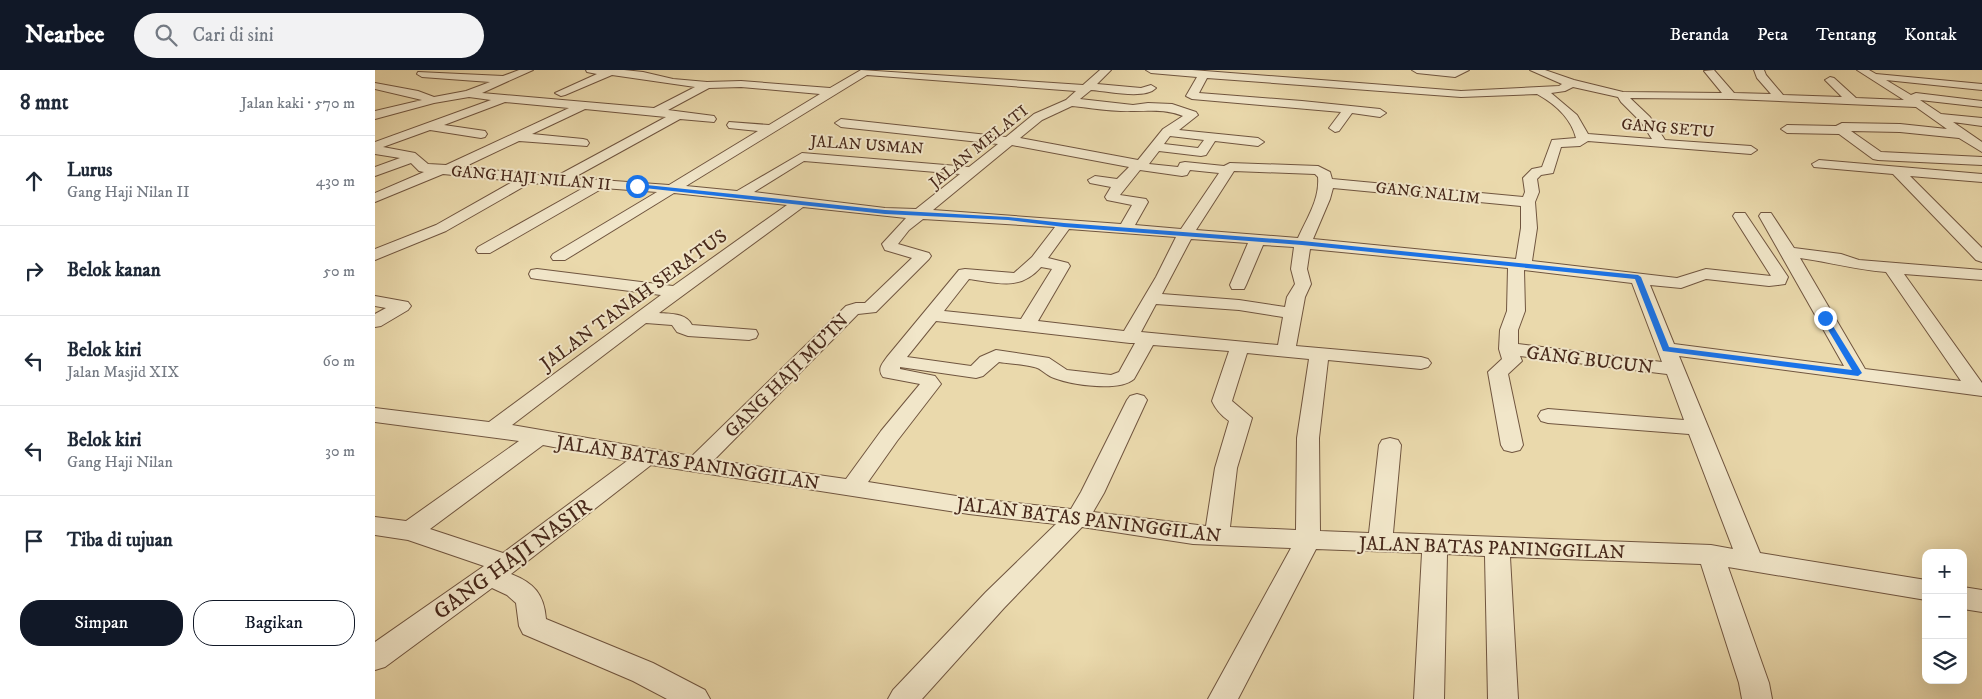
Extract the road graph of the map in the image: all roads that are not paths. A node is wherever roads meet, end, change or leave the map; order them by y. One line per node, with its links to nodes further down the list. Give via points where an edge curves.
1 (482, 70): 24 (street)
2 (528, 70): 25 (street)
3 (591, 70): 14 (street)
4 (662, 70): 22 (street)
5 (1106, 70): 33 (street, JALAN MELATI)
6 (1151, 70): 20 (street)
7 (1299, 70): 27 (street)
8 (1417, 70): 9 (street, via 1455,74)
9 (1464, 70)
10 (1535, 70): 29 (street)
11 (1759, 70): 43 (street, via 1761,76)
12 (1862, 70): 45 (street)
13 (1898, 70): 18 (street)
14 (614, 71): 22 (street); 38 (street)
15 (867, 71): 33 (street); 37 (street)
16 (1709, 71): 41 (street)
17 (1219, 73): 20 (street); 27 (street)
18 (1948, 73)
19 (422, 74): 24 (street)
20 (1203, 75): 48 (street, via 1192,96)
21 (1371, 75): 32 (street)
22 (649, 76): 30 (street)
23 (1880, 76): 34 (street)
24 (464, 77): 25 (street)
25 (507, 80): 39 (street)
26 (1830, 80): 47 (street)
27 (1293, 82): 28 (street)
28 (1309, 83): 32 (street); 48 (street)
29 (1571, 83): 36 (street, via 1561,89); 40 (street)
30 (707, 85): 37 (street, via 741,84); 53 (street)
31 (375, 86): 44 (street)
32 (1359, 86): 36 (street, via 1469,95)
33 (1087, 87): 35 (street, via 1141,92); 46 (street, JALAN MELATI)
34 (1982, 87)
35 (1151, 88)
36 (1539, 90): 71 (street, via 1567,111)
37 (834, 92): 65 (street)
38 (561, 93)
39 (469, 94): 42 (street); 44 (street)
40 (1623, 96): 41 (street); 76 (street, via 1647,121)
41 (1731, 96): 43 (street)
42 (504, 99): 50 (street); 62 (street)
43 (1785, 99): 47 (street); 55 (street)
44 (434, 100): 52 (street)
45 (1918, 100): 47 (street); 49 (street); 58 (street)
46 (1070, 102): 68 (street, via 1133,108 1166,106 1192,115); 74 (street, JALAN MELATI, via 1038,117)
47 (1854, 102)
48 (1302, 104): 51 (street)
49 (1982, 104)
50 (584, 106): 53 (street); 72 (street)
51 (1348, 110): 54 (street); 64 (street)
52 (392, 111): 56 (street); 62 (street)
53 (655, 112): 57 (street)
54 (1380, 113)
55 (1811, 113)
56 (375, 115)
57 (678, 115): 59 (street); 97 (street)
58 (1936, 117): 60 (street); 70 (street)
59 (710, 119)
60 (1982, 122)
61 (841, 123): 74 (street)
62 (433, 124): 69 (street); 78 (street)
63 (733, 125): 65 (street)
64 (1335, 128)
65 (772, 129): 101 (street)
66 (1787, 129): 67 (street)
67 (1842, 130): 70 (street, via 1841,127 1900,128); 85 (street, via 1878,156)
68 (1167, 132): 73 (street); 79 (street)
69 (481, 134)
70 (1959, 134): 80 (street)
71 (1583, 136): 76 (street, GANG SETU); 104 (street, via 1582,141 1554,145 1547,170 1530,178 1533,192)
72 (517, 137): 77 (street); 89 (street)
73 (1212, 137): 75 (street); 83 (street)
74 (1010, 141): 87 (street); 92 (street, JALAN MELATI)
75 (1258, 142)
76 (1660, 142): 82 (street, GANG SETU)
77 (583, 144)
78 (375, 146)
79 (1155, 147): 83 (street); 87 (street)
80 (1982, 148)
81 (375, 150): 84 (street, GANG HAJI NILAN II)
82 (1751, 150)
83 (1201, 152): 88 (street)
84 (413, 158): 89 (street, GANG HAJI NILAN II, via 424,168); 93 (street)
85 (1982, 160)
86 (1819, 164): 91 (street)
87 (1138, 165): 88 (street, via 1182,172 1185,166); 100 (street)
88 (1193, 167): 90 (street)
89 (445, 170): 95 (street, GANG HAJI NILAN II); 103 (street)
90 (1227, 170): 98 (street, via 1234,166 1308,169 1321,172); 111 (street)
91 (1896, 170): 94 (street); 119 (street)
92 (973, 171): 102 (street, JALAN USMAN, via 802,157); 106 (street, JALAN MELATI)
93 (375, 172)
94 (1982, 178)
95 (528, 179): 97 (street, GANG HAJI NILAN II); 116 (street, via 441,228)
96 (1095, 180): 100 (street)
97 (559, 181): 99 (street, GANG HAJI NILAN II)
98 (1328, 183): 104 (street, GANG NALIM); 113 (street)
99 (600, 184): 101 (street, GANG HAJI NILAN II); 114 (street)
100 (1120, 184): 110 (street, via 1112,197 1141,202)
101 (671, 190): 102 (street, GANG HAJI NILAN II); 118 (street)
102 (740, 196): 105 (street, GANG HAJI NILAN II)
103 (375, 198)
104 (1528, 202): 121 (street, via 1529,228)
105 (799, 203): 106 (street, GANG HAJI NILAN II); 127 (street, JALAN TANAH SERATUS)
106 (920, 214): 109 (street, GANG HAJI NILAN II, via 1008,218); 117 (street, JALAN MELATI, via 890,245)
107 (1740, 216): 125 (street, GANG HAJI NILAN II, via 1779,280 1769,282 1706,274 1677,283)
108 (1766, 216): 115 (street)
109 (1064, 225): 110 (street, GANG HAJI NILAN II); 120 (street)
110 (1125, 229): 111 (street, GANG HAJI NILAN II)
111 (1185, 234): 112 (street, GANG HAJI NILAN II); 128 (street)
112 (1258, 239): 113 (street, GANG HAJI NILAN II); 126 (street)
113 (1302, 243): 121 (street, GANG HAJI NILAN II); 130 (street, via 1299,275 1303,284)
114 (484, 250)
115 (1790, 252): 122 (street); 145 (street)
116 (375, 255)
117 (923, 256): 158 (street, GANG HAJI MU'IN, via 870,308 852,310)
118 (559, 257)
119 (1982, 257)
120 (1035, 261): 131 (street, via 1024,274 1015,278 965,274); 134 (street, via 1062,267)
121 (1519, 265): 125 (street, GANG HAJI NILAN II); 138 (street)
122 (1892, 269): 124 (street); 146 (street)
123 (537, 274): 127 (street)
124 (1982, 275)
125 (1638, 277): 139 (street)
126 (1238, 284)
127 (676, 292): 132 (street, JALAN TANAH SERATUS)
128 (1151, 298): 130 (street); 136 (street)
129 (375, 301): 133 (street, via 402,306)
130 (1293, 313): 140 (street)
131 (932, 315): 134 (street); 142 (street)
132 (642, 317): 135 (street, via 677,320 688,330); 152 (street, JALAN TANAH SERATUS)
133 (375, 322)
134 (1027, 326): 136 (street)
135 (749, 334)
136 (1139, 338): 137 (street); 142 (street, via 1127,375 1116,380 1063,374 1042,362 996,356 976,372)
137 (1240, 346): 140 (street); 163 (street, via 1222,401 1235,416 1241,418 1226,468)
138 (1509, 349): 144 (street, GANG BUCUN); 156 (street, via 1512,361 1497,372)
139 (1666, 349): 144 (street); 145 (street)
140 (1286, 350): 141 (street)
141 (1319, 353): 143 (street); 164 (street, via 1308,438)
142 (894, 361): 159 (street, via 890,373 928,380 931,384)
143 (1421, 363)
144 (1673, 369): 151 (street)
145 (1858, 373): 146 (street)
146 (1979, 390)
147 (1137, 400): 160 (street, via 1097,485)
148 (375, 415): 150 (street, JALAN BATAS PANINGGILAN)
149 (1547, 416): 151 (street)
150 (397, 418): 152 (street, JALAN BATAS PANINGGILAN); 153 (street)
151 (1695, 428): 169 (street)
152 (493, 429): 154 (street, JALAN BATAS PANINGGILAN)
153 (375, 430)
154 (538, 438): 157 (street, JALAN BATAS PANINGGILAN); 162 (street)
155 (1390, 445): 165 (street)
156 (1512, 445)
157 (647, 457): 158 (street, JALAN BATAS PANINGGILAN); 170 (street, GANG HAJI NASIR)
158 (697, 464): 159 (street, JALAN BATAS PANINGGILAN)
159 (852, 488): 160 (street, JALAN BATAS PANINGGILAN)
160 (1077, 518): 163 (street, JALAN BATAS PANINGGILAN); 176 (street)
161 (375, 526): 162 (street)
162 (409, 531): 170 (street)
163 (1217, 536): 164 (street, JALAN BATAS PANINGGILAN)
164 (1308, 540): 165 (street, JALAN BATAS PANINGGILAN); 177 (street)
165 (1380, 542): 166 (street, JALAN BATAS PANINGGILAN)
166 (1435, 546): 167 (street, JALAN BATAS PANINGGILAN); 178 (street)
167 (1497, 547): 168 (street, JALAN BATAS PANINGGILAN); 179 (street)
168 (1711, 555): 169 (street, JALAN BATAS PANINGGILAN); 180 (street)
169 (1750, 560): 171 (street, JALAN BATAS PANINGGILAN)
170 (497, 570): 174 (street, GANG HAJI NASIR); 175 (street, via 530,599 533,626 643,672)
171 (1922, 589)
172 (1967, 599): 173 (street)
173 (1982, 601)
174 (375, 658)
175 (695, 699)
176 (903, 699)
177 (1223, 699)
178 (1429, 699)
179 (1503, 699)
180 (1757, 699)

